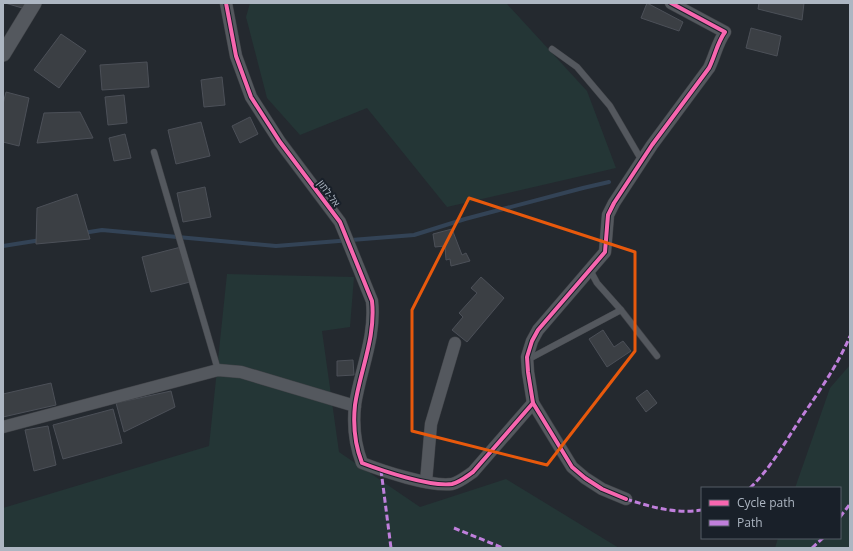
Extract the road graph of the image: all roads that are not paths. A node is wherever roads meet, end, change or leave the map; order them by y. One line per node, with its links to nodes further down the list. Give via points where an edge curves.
1 (34, 3): 5 (street)
2 (226, 3): 15 (street, אל-לתון, via 236,56 251,97 280,142 340,222 372,302 371,330)
3 (671, 3): 7 (street, via 725,32 718,41 708,68)
4 (552, 48): 7 (lane, via 577,67 610,106)
5 (3, 54)
6 (154, 152): 13 (lane)
7 (642, 162): 8 (street, via 614,203 608,216 605,252)
8 (590, 270): 9 (lane, via 597,283); 12 (street, via 538,330)
9 (621, 310): 11 (lane); 12 (lane)
10 (455, 342): 17 (street, via 431,424)
11 (657, 356)
12 (527, 360): 14 (street)
13 (218, 370): 15 (street, via 241,372); 16 (street)
14 (533, 402): 17 (street, via 474,472 454,483 439,485); 18 (street, via 572,466 602,489)
15 (355, 406): 17 (street, אל-לתון, via 357,450 362,463)
16 (3, 426)
17 (426, 482)
18 (626, 499)

